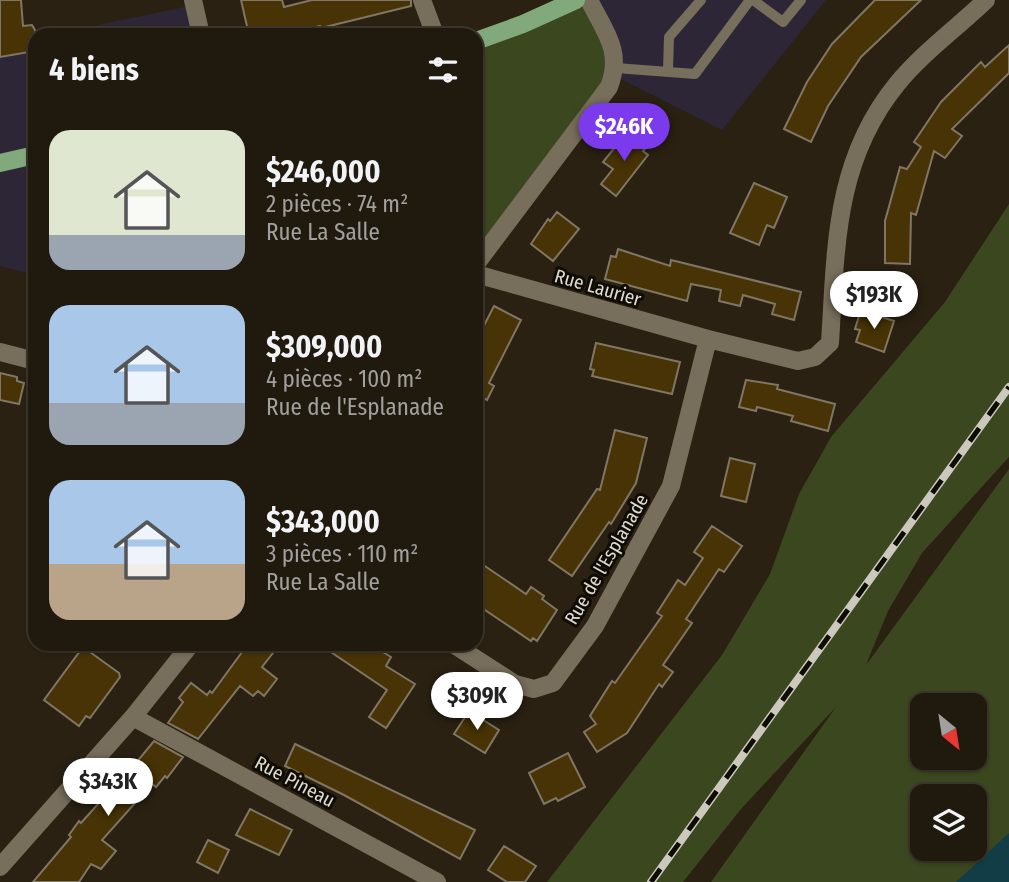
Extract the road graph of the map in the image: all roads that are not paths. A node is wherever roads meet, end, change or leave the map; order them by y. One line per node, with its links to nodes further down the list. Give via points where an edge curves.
1 (193, 0): 9 (street)
2 (422, 0): 10 (street)
3 (576, 0): 11 (main road)
4 (589, 0): 12 (street, via 615,53)
5 (701, 0): 13 (lane, via 669,37)
6 (752, 0): 7 (lane, via 783,22); 13 (lane, via 695,74)
7 (801, 0)
8 (986, 0): 18 (street, Rue Laurier, via 898,83 867,127 848,173 837,226 830,343 815,357 798,361)
9 (199, 28)
10 (432, 28)
11 (483, 38)
12 (616, 68): 13 (lane); 16 (street, via 608,87)
13 (667, 71)
14 (28, 157): 15 (main road)
15 (0, 163)
16 (483, 240)
17 (483, 276): 18 (street, Rue Laurier)
18 (708, 339): 22 (street, Rue de l'Esplanade, via 671,486 595,626 553,683 534,689 516,684)
19 (0, 352): 20 (street)
20 (28, 358)
21 (185, 651): 23 (street)
22 (464, 651)
23 (132, 717): 24 (street); 25 (street, Rue Pineau)
24 (0, 867)
25 (434, 881)

